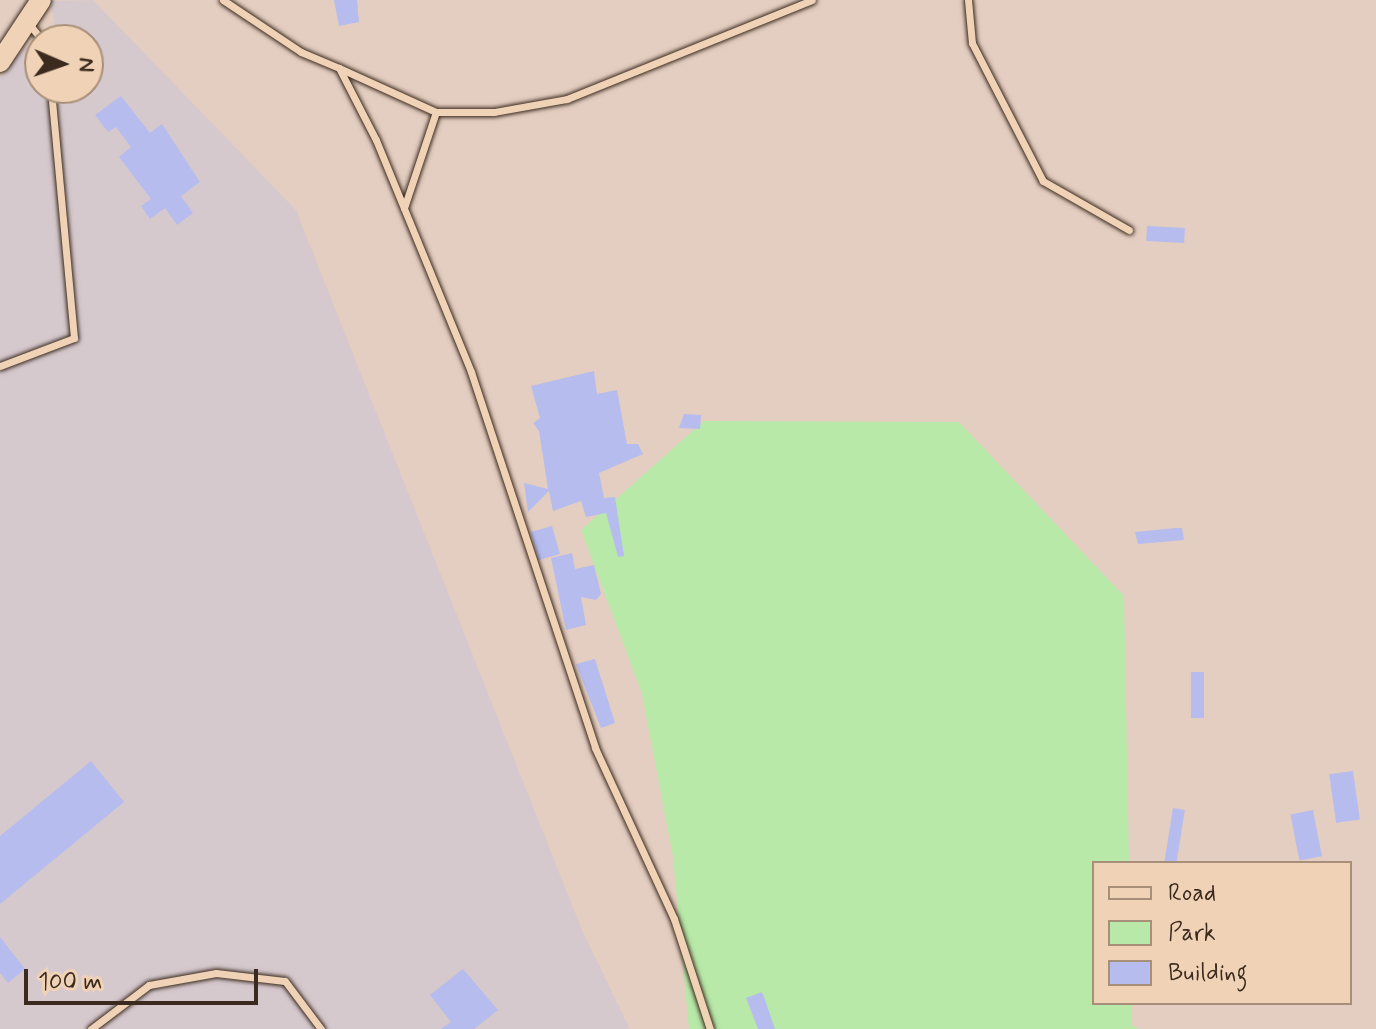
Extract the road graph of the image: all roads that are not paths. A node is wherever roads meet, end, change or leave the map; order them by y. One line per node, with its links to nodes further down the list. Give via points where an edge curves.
1 (41, 0): 5 (main road)
2 (223, 0): 7 (lane, via 301,52)
3 (812, 0): 9 (lane, via 567,99 494,112)
4 (968, 0): 11 (lane, via 972,43 1043,181)
5 (28, 22): 6 (main road)
6 (0, 62)
7 (339, 68): 9 (lane); 10 (lane)
8 (52, 104): 12 (lane, via 74,338)
9 (436, 112): 10 (lane)
10 (404, 208): 15 (lane, via 471,372 595,748 674,919)
11 (1129, 230)
12 (0, 366)
13 (91, 1029): 14 (lane, via 149,985 216,973 285,981)
14 (321, 1029)
15 (710, 1029)

